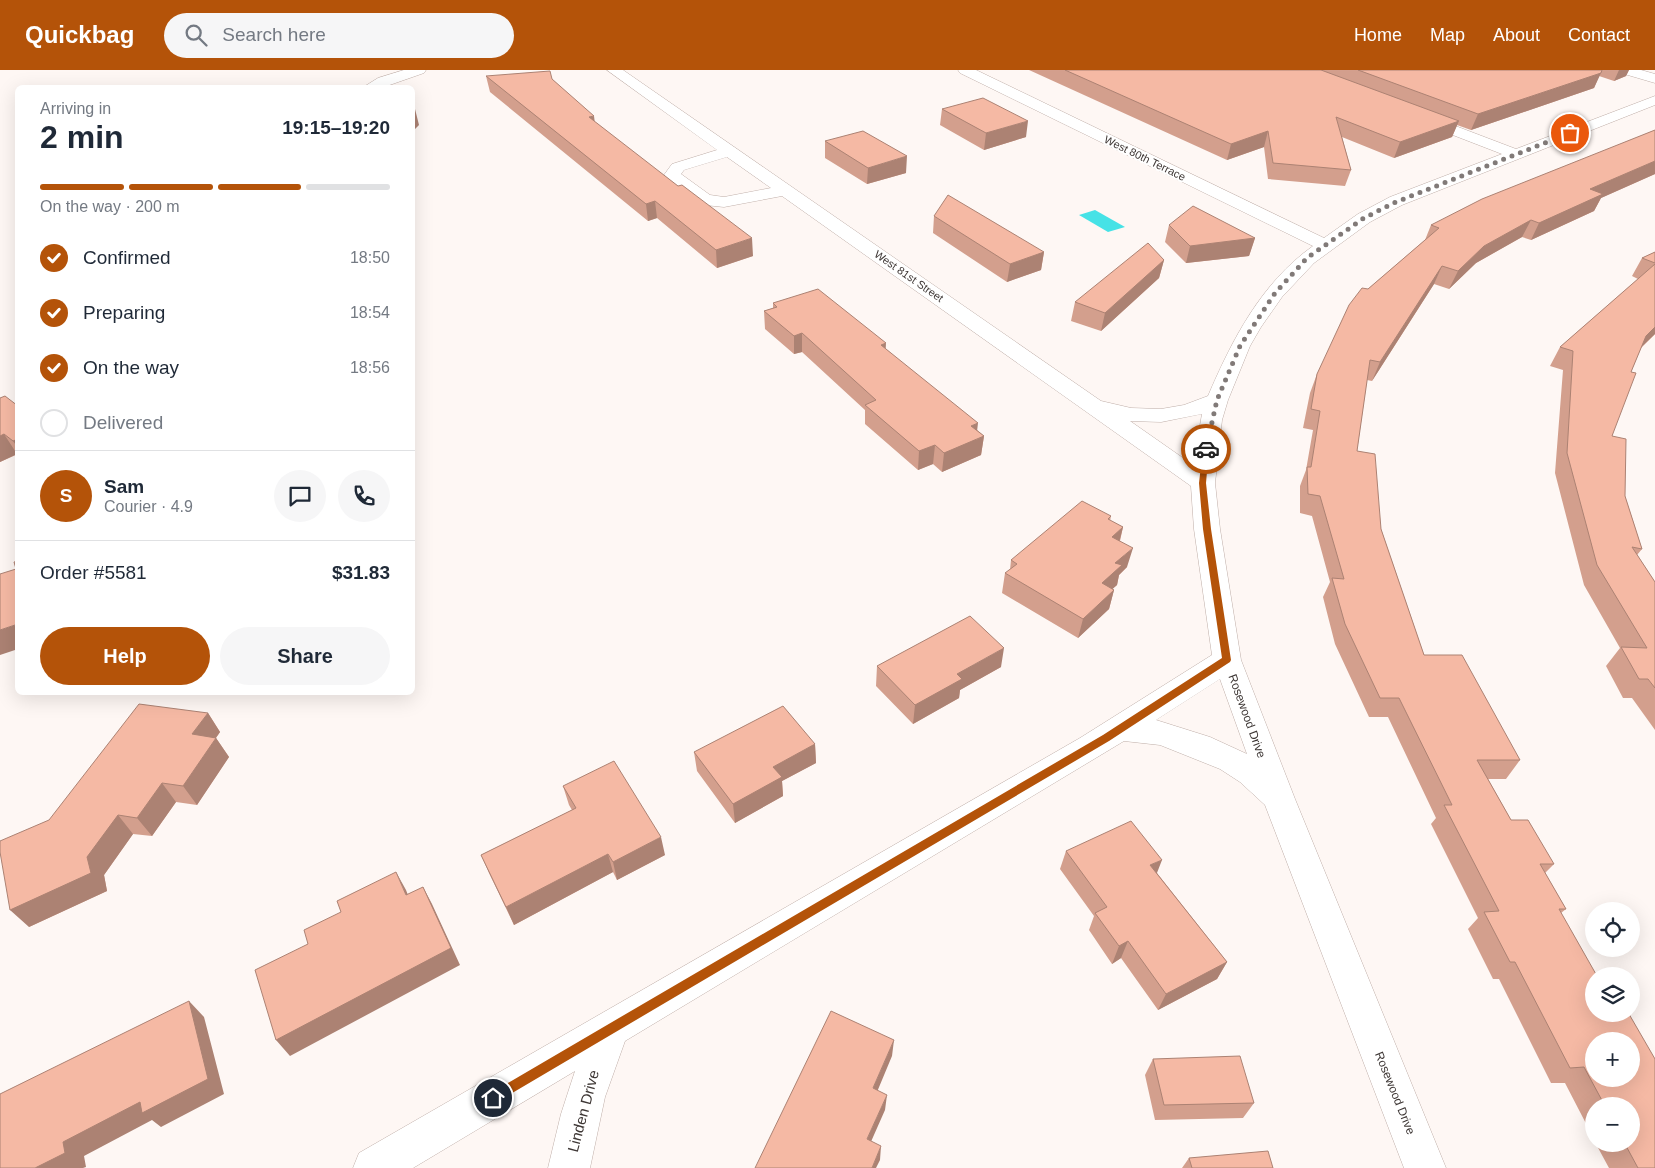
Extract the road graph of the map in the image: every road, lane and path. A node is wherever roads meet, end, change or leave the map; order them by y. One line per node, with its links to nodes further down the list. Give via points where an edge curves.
1 (419, 70): 6 (street)
2 (614, 70): 9 (street, West 81st Street)
3 (965, 70): 12 (street, West 80th Terrace)
4 (1626, 70): 5 (street)
5 (1655, 79)
6 (375, 85)
7 (1655, 100): 10 (street, Rosewood Drive)
8 (1406, 112): 10 (street)
9 (730, 151): 11 (street, West 81st Street); 11 (street, via 678,167 672,175 705,200 724,202)
10 (1516, 154): 12 (street, Rosewood Drive, via 1396,202 1364,218)
11 (786, 190): 14 (street, West 81st Street)
12 (1326, 246): 13 (street, Rosewood Drive, via 1307,258 1275,293 1240,346)
13 (1217, 400): 14 (street, via 1189,412 1149,415 1110,410); 15 (street, Rosewood Drive)
14 (1087, 402): 15 (street, West 81st Street)
15 (1202, 483): 16 (street, Rosewood Drive)
16 (1227, 660): 17 (street); 18 (street, Rosewood Drive)
17 (1121, 729): 18 (street, via 1161,733 1230,760 1251,773); 19 (street)
18 (1278, 799): 22 (street, Rosewood Drive)
19 (612, 1028): 20 (street); 21 (street, Linden Drive, via 585,1095)
20 (374, 1168)
21 (569, 1168)
22 (1425, 1168)

